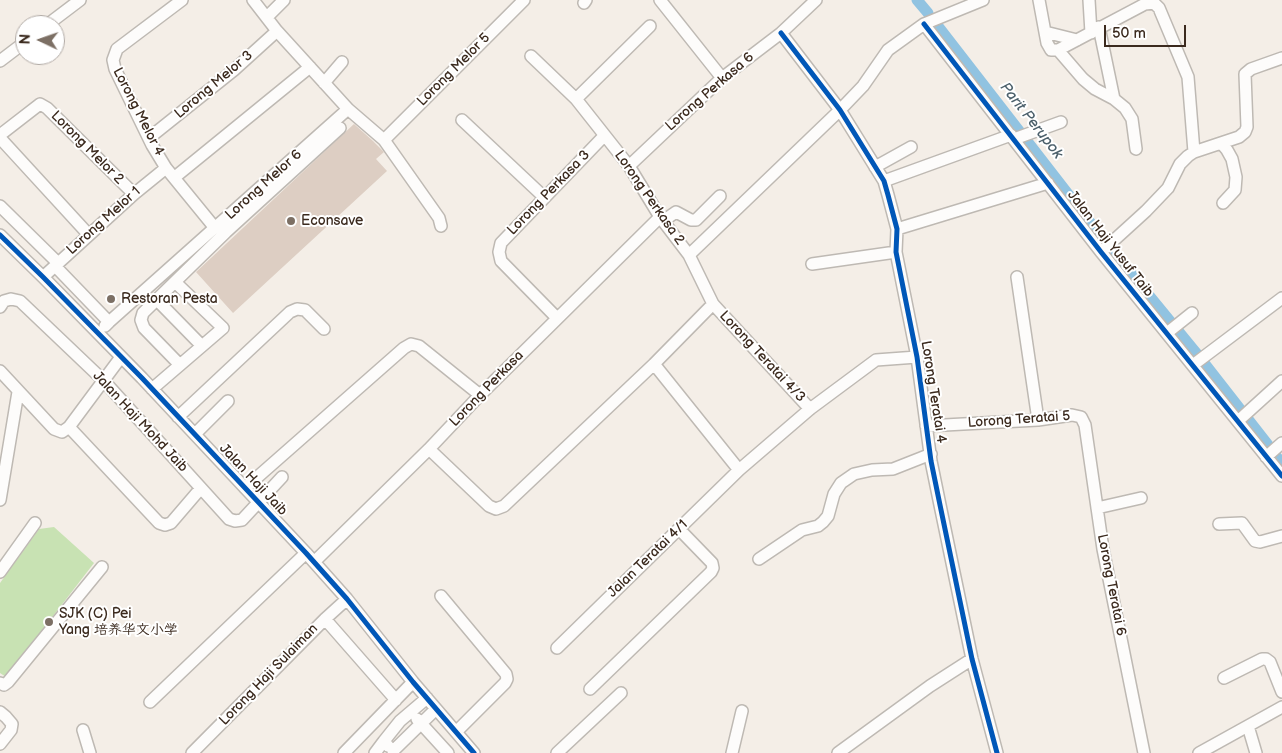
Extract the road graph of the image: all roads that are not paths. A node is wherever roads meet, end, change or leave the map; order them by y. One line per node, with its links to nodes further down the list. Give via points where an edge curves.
1 (80, 0): 11 (street)
2 (182, 0): 39 (street, Lorong Melor 4, via 114,54 115,69)
3 (253, 0): 12 (street)
4 (284, 0): 12 (street)
5 (524, 0): 40 (street, Lorong Melor 5)
6 (660, 0): 27 (street)
7 (816, 0): 18 (street, Lorong Perkasa 6)
8 (982, 0): 13 (street)
9 (1039, 0): 17 (street)
10 (1089, 0): 16 (street)
11 (61, 15)
12 (267, 17): 15 (street)
13 (924, 24): 32 (street, via 888,50 863,86); 38 (street, Jalan Haji Yusuf Taib)
14 (650, 26): 29 (street)
15 (278, 30): 26 (street); 39 (street, Lorong Melor 3)
16 (1095, 30): 19 (street); 30 (street); 44 (street, via 1145,4 1154,3 1159,8 1188,77)
17 (1045, 32): 19 (street); 21 (street, via 1051,50)
18 (781, 33): 27 (street, Lorong Perkasa 6); 32 (street, Lorong Teratai 4)
19 (1077, 40): 21 (street)
20 (15, 50): 24 (street)
21 (1058, 50): 30 (street, via 1083,79)
22 (530, 56): 29 (street, Lorong Perkasa 2)
23 (1282, 58): 41 (street, via 1245,74 1247,127 1239,137)
24 (0, 61)
25 (342, 62): 28 (street)
26 (310, 67): 28 (street); 48 (street)
27 (722, 78): 45 (street, Lorong Perkasa 6)
28 (324, 83): 31 (street)
29 (576, 99): 37 (street, Lorong Perkasa 2)
30 (1114, 99): 43 (street, via 1126,108 1132,119)
31 (348, 109): 40 (street); 58 (street, Lorong Melor 6)
32 (840, 110): 46 (street, Lorong Teratai 4); 64 (street)
33 (462, 120): 53 (street)
34 (1061, 122): 38 (street)
35 (340, 128): 58 (street)
36 (0, 136): 51 (street, Lorong Melor 2, via 40,104); 61 (street)
37 (604, 136): 45 (street, Lorong Perkasa 2); 53 (street, Lorong Perkasa 3)
38 (1017, 137): 49 (street); 50 (street, Jalan Haji Yusuf Taib)
39 (149, 138): 47 (street, Lorong Melor 4)
40 (384, 140): 57 (street, via 440,218)
41 (1221, 143): 44 (street); 54 (street, via 1232,159 1236,177 1235,190)
42 (910, 147): 46 (street)
43 (1136, 149)
44 (1194, 152): 63 (street, via 1180,164 1168,188)
45 (629, 166): 56 (street, Lorong Perkasa 2)
46 (875, 167): 49 (street, Lorong Teratai 4)
47 (166, 168): 48 (street, Lorong Melor 6); 51 (street, Lorong Melor 1)
48 (174, 177): 58 (street, Lorong Melor 6)
49 (884, 181): 59 (street, Lorong Teratai 4)
50 (1048, 183): 59 (street); 63 (street, Jalan Haji Yusuf Taib)
51 (134, 194): 61 (street, Lorong Melor 1)
52 (720, 196): 56 (street, via 696,220 676,212)
53 (544, 197): 77 (street, Lorong Perkasa 3, via 501,243 498,252 500,260)
54 (1223, 204)
55 (0, 206): 66 (street)
56 (661, 219): 64 (street, Lorong Perkasa 2); 77 (street, Lorong Perkasa)
57 (442, 226)
58 (221, 228): 69 (street); 78 (street)
59 (897, 229): 62 (street, Lorong Teratai 4)
60 (0, 235): 67 (street, Jalan Haji Jaib)
61 (89, 235): 66 (street, Lorong Melor 1)
62 (896, 252): 65 (street); 84 (street, Lorong Teratai 4)
63 (1102, 252): 80 (street, Jalan Haji Yusuf Taib)
64 (689, 255): 73 (street, Lorong Perkasa 2)
65 (812, 264)
66 (56, 265): 67 (street, Lorong Melor 1); 70 (street)
67 (43, 277): 75 (street, Jalan Haji Jaib)
68 (1017, 278): 99 (street)
69 (175, 282): 72 (street); 82 (street, via 223,328)
70 (83, 295): 75 (street); 78 (street)
71 (1282, 298): 87 (street)
72 (157, 300): 82 (street); 86 (street, via 143,313 144,328)
73 (713, 304): 85 (street); 95 (street, Lorong Teratai 4/3)
74 (0, 307): 89 (street, Jalan Haji Mohd Jaib, via 4,301 20,301)
75 (73, 307): 81 (street, Jalan Haji Jaib)
76 (1192, 312): 80 (street)
77 (557, 318): 93 (street, Lorong Perkasa)
78 (109, 322): 81 (street)
79 (324, 329): 96 (street, via 305,310 290,312)
80 (1171, 330): 87 (street, Jalan Haji Yusuf Taib)
81 (99, 333): 83 (street, Jalan Haji Jaib)
82 (202, 346): 86 (street)
83 (121, 357): 89 (street); 91 (street, Jalan Haji Jaib)
84 (917, 357): 95 (street, Jalan Teratai 4/1, via 876,360); 100 (street, Lorong Teratai 4)
85 (654, 364): 104 (street, via 504,506 496,509 489,506); 107 (street)
86 (180, 365): 91 (street)
87 (1192, 365): 98 (street, Jalan Haji Yusuf Taib)
88 (0, 370): 92 (street)
89 (104, 381): 101 (street); 110 (street, Jalan Haji Mohd Jaib)
90 (1282, 381): 98 (street)
91 (152, 389): 96 (street, Jalan Haji Jaib)
92 (18, 392): 101 (street, via 54,429 62,432); 113 (street)
93 (480, 395): 104 (street, Lorong Perkasa); 111 (street, via 419,346 411,344)
94 (228, 401): 102 (street)
95 (810, 409): 107 (street, Jalan Teratai 4/1)
96 (178, 416): 102 (street, Jalan Haji Jaib)
97 (1081, 417): 99 (street, Lorong Teratai 5, via 1072,415); 115 (street, Lorong Teratai 6)
98 (1242, 418): 106 (street, Jalan Haji Yusuf Taib)
99 (1038, 420): 100 (street, Lorong Teratai 5)
100 (926, 426): 105 (street, Lorong Teratai 4)
101 (68, 427): 110 (street, via 159,523 171,522)
102 (194, 434): 111 (street, Jalan Haji Jaib)
103 (1282, 443): 106 (street)
104 (429, 449): 122 (street, Lorong Perkasa)
105 (930, 454): 121 (street, via 893,469 854,474 842,482 834,494 823,522 802,530); 129 (street, Lorong Teratai 4)
106 (1266, 456): 108 (street, Jalan Haji Yusuf Taib)
107 (739, 470): 118 (street, Jalan Teratai 4/1)
108 (1282, 476)
109 (282, 477): 114 (street)
110 (201, 488): 114 (street, Jalan Haji Mohd Jaib, via 235,522 242,520)
111 (245, 488): 114 (street, Jalan Haji Jaib)
112 (1141, 498): 115 (street)
113 (0, 500)
114 (258, 502): 120 (street, Jalan Haji Jaib)
115 (1097, 508): 161 (street, Lorong Teratai 6)
116 (35, 523): 124 (street)
117 (1218, 524): 119 (street, via 1242,523 1255,541 1260,542)
118 (679, 529): 128 (street, Jalan Teratai 4/1); 133 (street, via 712,563 711,572)
119 (1282, 536)
120 (306, 552): 122 (street, Jalan Haji Jaib); 138 (street)
121 (759, 559)
122 (314, 562): 126 (street, Jalan Haji Jaib)
123 (102, 567): 132 (street, via 8,682)
124 (0, 572)
125 (441, 596): 147 (street, via 506,674 504,682)
126 (347, 599): 127 (street, Lorong Haji Sulaiman); 131 (street, Jalan Haji Jaib)
127 (325, 619): 137 (street); 152 (street, Lorong Haji Sulaiman)
128 (556, 648)
129 (972, 659): 159 (street); 160 (street, Lorong Teratai 4)
130 (1224, 678): 134 (street, via 1266,659)
131 (413, 682): 136 (street, Jalan Haji Jaib); 137 (street)
132 (0, 683)
133 (590, 689)
134 (1282, 692)
135 (622, 693): 157 (street)
136 (427, 698): 140 (street, Jalan Haji Jaib); 143 (street)
137 (396, 700): 153 (street)
138 (150, 702)
139 (1282, 707): 145 (street)
140 (436, 709): 144 (street); 147 (street, Jalan Haji Jaib)
141 (742, 711): 158 (street)
142 (0, 712): 149 (street, via 12,724)
143 (410, 712): 144 (street); 148 (street)
144 (421, 724): 150 (street); 155 (street)
145 (1248, 726): 162 (street); 163 (street)
146 (83, 730): 151 (street)
147 (456, 732): 156 (street, Jalan Haji Jaib)
148 (384, 741): 150 (street); 154 (street)
149 (0, 744)
150 (394, 752)
151 (90, 753)
152 (192, 753)
153 (344, 753)
154 (375, 753)
155 (448, 753)
156 (474, 753)
157 (557, 753)
158 (732, 753)
159 (838, 753)
160 (997, 753)
161 (1144, 753)
162 (1200, 753)
163 (1256, 753)

